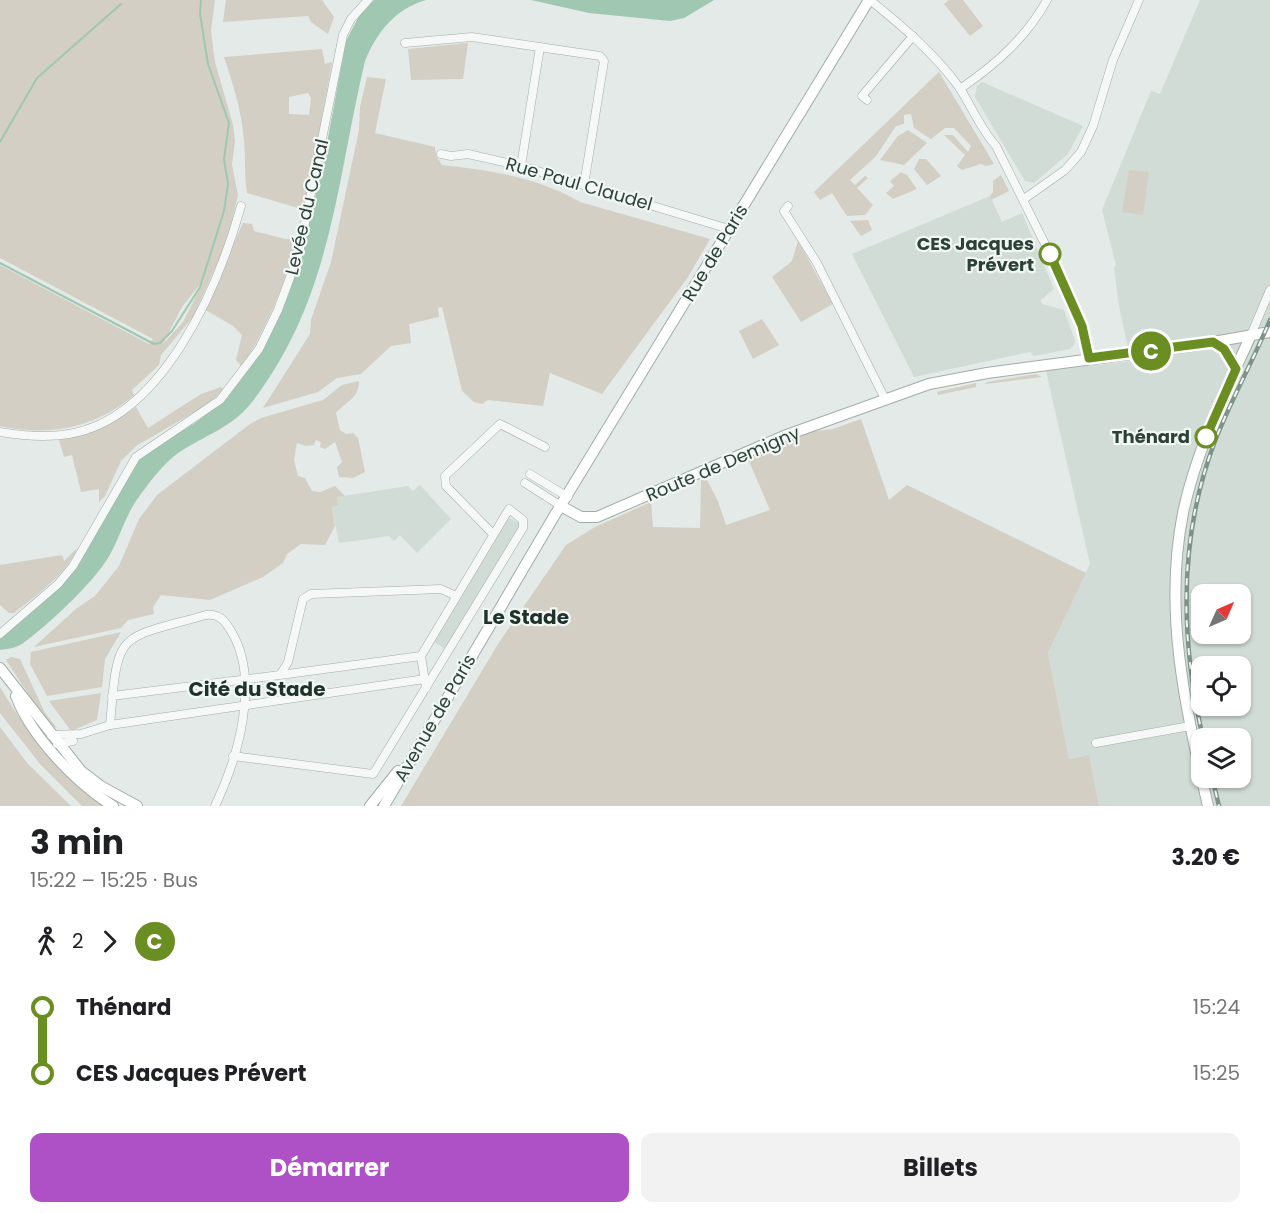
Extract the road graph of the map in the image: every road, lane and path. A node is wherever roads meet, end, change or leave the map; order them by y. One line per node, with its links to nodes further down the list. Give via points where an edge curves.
1 (368, 0): 32 (street, Levée du Canal, via 343,35 299,253 259,349 220,400 136,457 73,566)
2 (869, 0): 5 (street); 16 (main road, Rue de Paris)
3 (1047, 0): 8 (street, via 1016,42)
4 (1139, 0): 13 (street, via 1081,152 1065,170)
5 (913, 36): 8 (street); 9 (street, via 862,96)
6 (405, 43): 7 (street, via 472,38)
7 (540, 47): 11 (street); 12 (street, via 600,56 604,62)
8 (960, 89): 13 (street)
9 (867, 100)
10 (441, 154): 11 (street, Rue Paul Claudel, via 468,154)
11 (521, 166): 12 (street, Rue Paul Claudel)
12 (584, 185): 16 (street, Rue Paul Claudel)
13 (1024, 200): 22 (street, via 1082,326)
14 (241, 206): 25 (street, via 230,244 196,319 171,361 143,394 102,422 70,434)
15 (788, 206): 24 (street, via 784,211 822,272)
16 (729, 229): 29 (main road, Rue de Paris)
17 (1270, 290): 18 (street)
18 (1268, 304): 20 (street)
19 (1270, 332): 20 (main road, Route de Demigny)
20 (1251, 335): 21 (main road, Route de Demigny); 23 (main road)
21 (1213, 342): 22 (main road, Route de Demigny); 23 (main road, via 1224,349)
22 (1089, 358): 24 (main road, Route de Demigny, via 929,384)
23 (1236, 369): 41 (main road, via 1205,440 1183,514 1174,617)
24 (885, 399): 29 (main road, Route de Demigny, via 784,436 597,517 581,517)
25 (0, 432)
26 (546, 447): 30 (street, via 500,424 448,472 444,481)
27 (530, 474): 29 (street)
28 (525, 483): 29 (street)
29 (564, 502): 44 (main road, Avenue de Paris)
30 (494, 534): 31 (street); 37 (street, via 509,509 524,524)
31 (456, 596): 33 (street); 35 (street, via 441,589 306,595 286,667)
32 (0, 634)
33 (421, 656): 35 (street); 37 (street)
34 (0, 668): 43 (main road, via 22,712)
35 (280, 675): 36 (street)
36 (246, 681): 38 (street); 38 (street, via 234,636 223,619 213,614 131,638 115,664); 39 (street)
37 (425, 683): 39 (street); 48 (street, via 373,774)
38 (112, 696): 40 (street)
39 (244, 705): 40 (street); 48 (street)
40 (110, 725): 42 (street)
41 (1190, 726): 46 (street); 55 (main road)
42 (81, 734): 43 (street); 45 (street)
43 (47, 738): 47 (main road); 51 (main road, via 76,778)
44 (422, 740): 53 (main road); 54 (main road, Avenue de Paris)
45 (73, 741): 47 (street); 49 (street)
46 (1096, 743)
47 (59, 744): 49 (main road)
48 (233, 756): 52 (street)
49 (71, 759): 50 (main road, via 81,771)
50 (130, 804)
51 (113, 806)
52 (215, 806)
53 (370, 806)
54 (384, 806)
55 (1208, 806)

